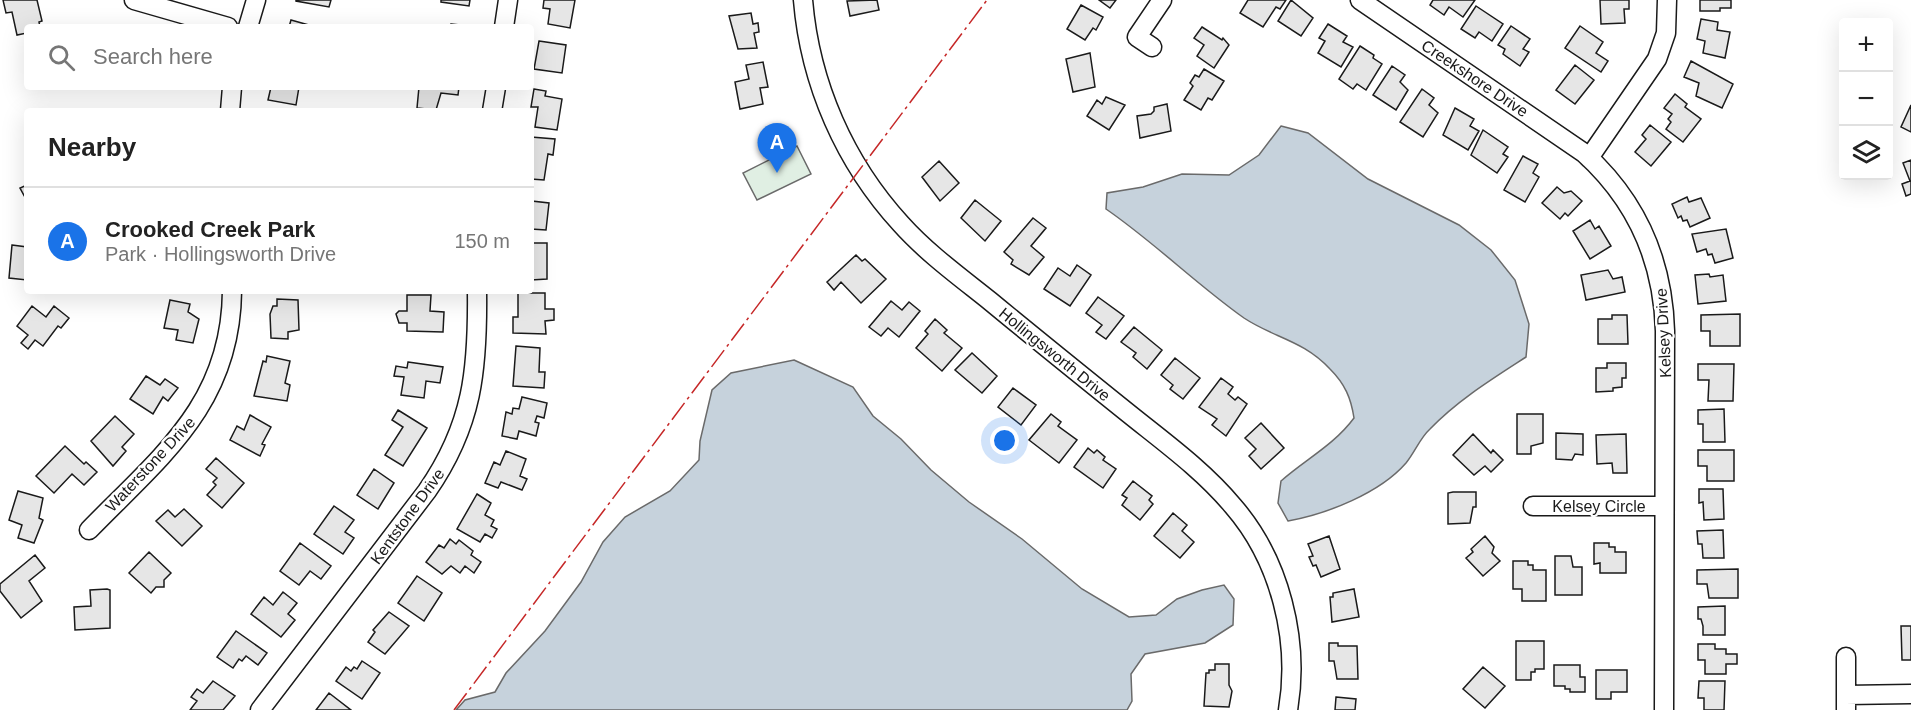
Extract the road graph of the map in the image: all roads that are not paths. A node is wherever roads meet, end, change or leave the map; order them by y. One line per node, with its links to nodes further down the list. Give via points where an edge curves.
1 (134, 0): 8 (street)
2 (256, 0): 9 (street)
3 (508, 0): 10 (street)
4 (803, 0): 26 (street, Hollingsworth Drive, via 812,57 831,116 856,165 889,211 939,261 1202,473 1241,516 1270,566 1283,607 1291,660)
5 (1162, 0): 11 (street, via 1137,37)
6 (1360, 0): 16 (street, Creekshore Drive)
7 (1667, 0): 16 (street, via 1666,33 1657,59)
8 (218, 24)
9 (249, 24)
10 (504, 24)
11 (1152, 47)
12 (232, 90): 14 (street)
13 (496, 90): 15 (street)
14 (230, 108)
15 (492, 108)
16 (1589, 158): 20 (street, Kelsey Drive, via 1634,213 1650,246 1660,281 1665,331)
17 (232, 294): 21 (street, Waterstone Drive, via 225,349 205,401 183,432)
18 (477, 294): 25 (street, Kentstone Drive, via 475,377 465,418 449,456 427,491)
19 (1533, 506): 20 (street, Kelsey Circle)
20 (1664, 506): 27 (street, Kelsey Drive)
21 (89, 530)
22 (1846, 657): 24 (street)
23 (1911, 694): 24 (street)
24 (1846, 702)
25 (260, 710)
26 (1288, 710)
27 (1664, 710)

